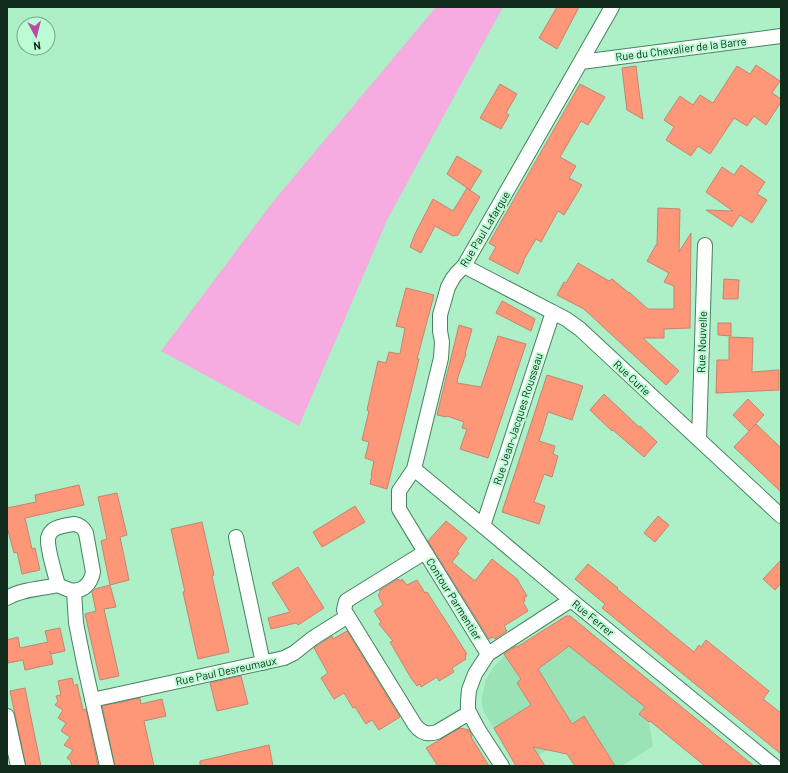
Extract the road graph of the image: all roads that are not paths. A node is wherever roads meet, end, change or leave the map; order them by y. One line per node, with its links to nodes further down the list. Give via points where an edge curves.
1 (612, 7): 3 (street, Rue Paul Lafargue)
2 (781, 36): 3 (street, Rue du Chevalier de la Barre)
3 (580, 62): 5 (street, Rue Paul Lafargue)
4 (705, 244): 7 (street, Rue Nouvelle)
5 (464, 266): 6 (street, Rue Curie); 8 (street, Rue Paul Lafargue, via 448,287 440,315 441,358)
6 (553, 312): 7 (street, Rue Curie, via 580,329); 10 (street, Rue Jean-Jacques Rousseau)
7 (699, 440): 9 (street, Rue Curie)
8 (414, 469): 10 (street, Rue Ferrer); 12 (street, via 399,491 399,509)
9 (781, 516)
10 (483, 526): 16 (street, Rue Ferrer)
11 (236, 537): 19 (street)
12 (426, 552): 17 (street, Contour Parmentier, via 346,601 344,610); 18 (street, Contour Parmentier)
13 (58, 586): 14 (street); 14 (street, via 48,546 49,535 57,527 79,525 86,533 93,572 90,582 85,587); 15 (street, via 21,592)
14 (74, 591): 20 (street, via 76,623)
15 (7, 598)
16 (571, 600): 18 (street); 26 (street, Rue Ferrer)
17 (348, 616): 19 (street, Rue Paul Desreumaux, via 288,657); 21 (street, via 420,730 426,733 437,732)
18 (488, 654): 21 (street, via 479,666 472,683 468,701)
19 (263, 663): 20 (street, Rue Paul Desreumaux)
20 (92, 700): 24 (street)
21 (469, 713): 25 (street)
22 (7, 716): 23 (street)
23 (18, 766)
24 (107, 766)
25 (502, 766)
26 (774, 766)

